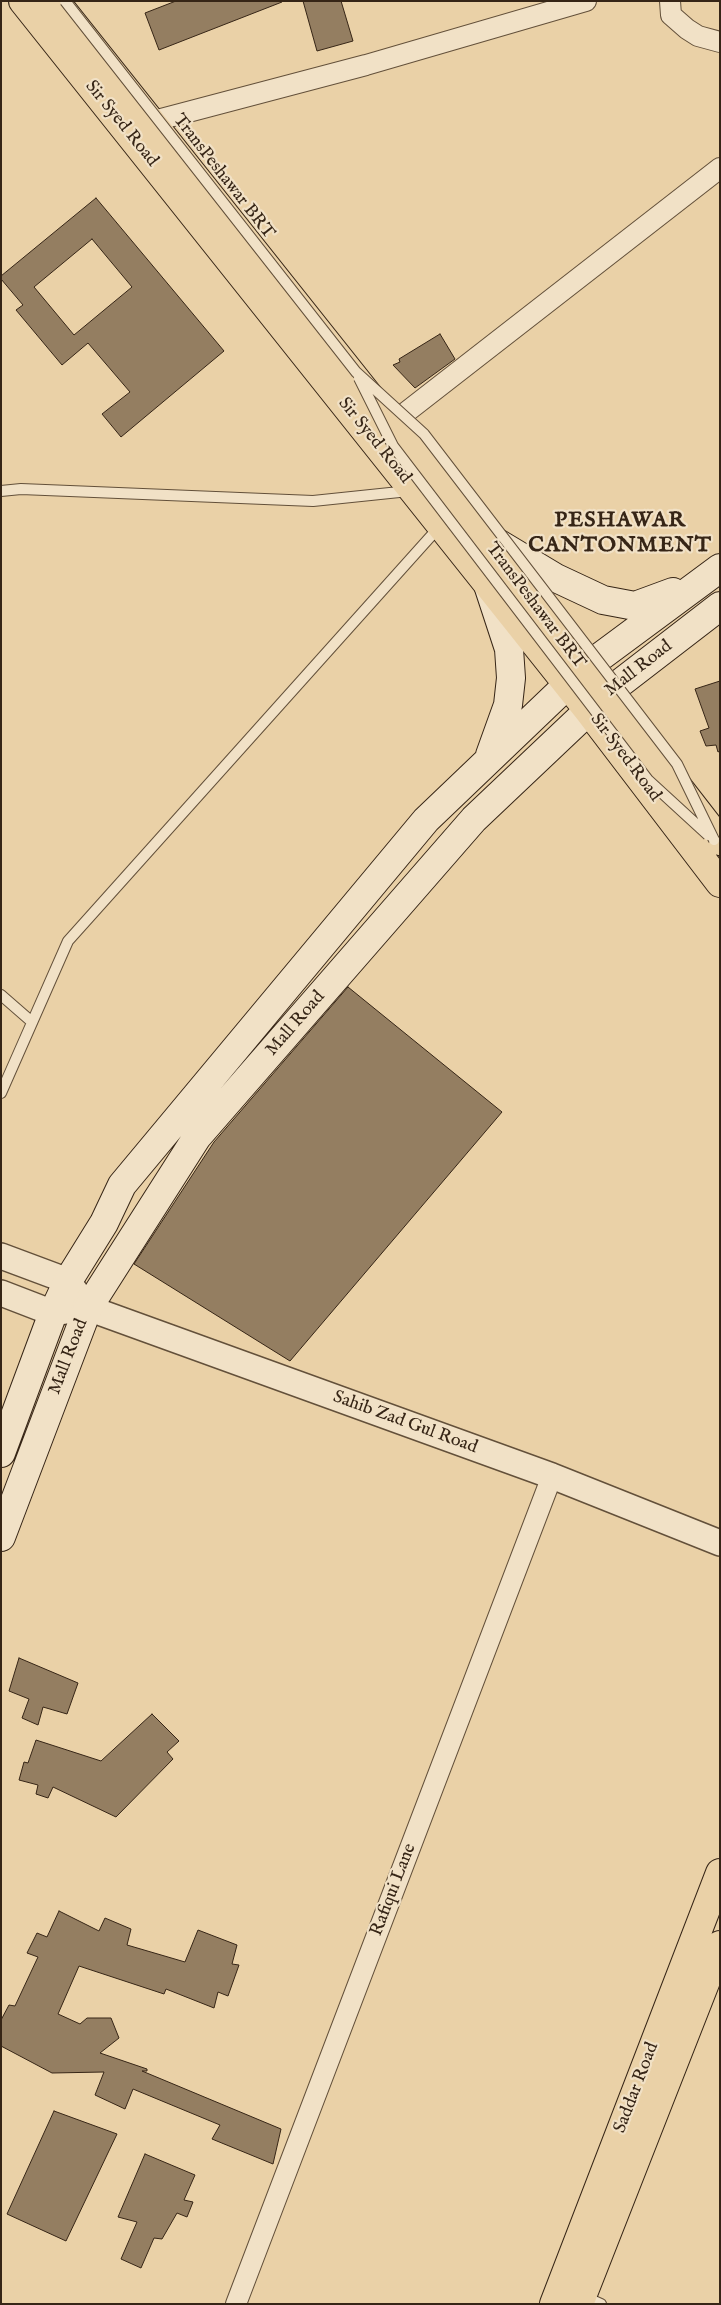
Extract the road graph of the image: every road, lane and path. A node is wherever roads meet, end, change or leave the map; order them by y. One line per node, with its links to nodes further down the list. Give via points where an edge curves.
1 (23, 1): 12 (main road, Sir Syed Road)
2 (55, 1): 7 (main road, Sir Syed Road)
3 (65, 1): 9 (lane, TransPeshawar BRT, bridge)
4 (586, 1): 7 (street, via 366,65)
5 (670, 1): 6 (street, via 671,15 687,29)
6 (720, 42)
7 (150, 122): 10 (main road, Sir Syed Road)
8 (720, 168): 10 (street)
9 (356, 372): 21 (lane, TransPeshawar BRT, bridge, via 424,434 677,764); 21 (lane, TransPeshawar BRT, bridge, via 393,446 648,780)
10 (391, 424): 14 (main road, Sir Syed Road)
11 (1, 490): 12 (lane, via 313,501)
12 (413, 490): 13 (main road, Sir Syed Road)
13 (440, 525): 16 (main road, Sir Syed Road); 24 (lane, via 68,941)
14 (472, 526): 15 (main road, via 556,578 603,600 635,606); 18 (main road, Sir Syed Road)
15 (710, 575): 18 (main road, Mall Road)
16 (487, 583): 18 (main road, Sir Syed Road); 20 (main road, via 508,649 511,678 508,705)
17 (720, 606): 19 (main road, Mall Road)
18 (577, 676): 19 (main road, Sir Syed Road); 20 (main road, Mall Road)
19 (597, 702): 21 (main road, Sir Syed Road); 22 (main road, Sir Syed Road); 29 (main road, Mall Road, via 474,819 197,1137)
20 (488, 761): 27 (main road, Mall Road, via 426,820 122,1185 104,1223)
21 (718, 843)
22 (720, 883)
23 (1, 995): 24 (lane)
24 (32, 1022): 25 (lane)
25 (1, 1093)
26 (1, 1256): 27 (street)
27 (68, 1281): 29 (street); 30 (main road, Mall Road)
28 (1, 1293): 30 (street, Sahib Zad Gul Road)
29 (88, 1308): 30 (street, Sahib Zad Gul Road); 32 (street, Sahib Zad Gul Road); 33 (main road, Mall Road)
30 (53, 1313): 31 (main road, Mall Road)
31 (1, 1454)
32 (552, 1476): 34 (street, Sahib Zad Gul Road); 38 (street, Rafiqui Lane)
33 (1, 1537)
34 (720, 1543)
35 (720, 1873): 37 (main road, Saddar Road)
36 (720, 1945): 37 (main road, Saddar Road)
37 (576, 2298)
38 (236, 2304)

